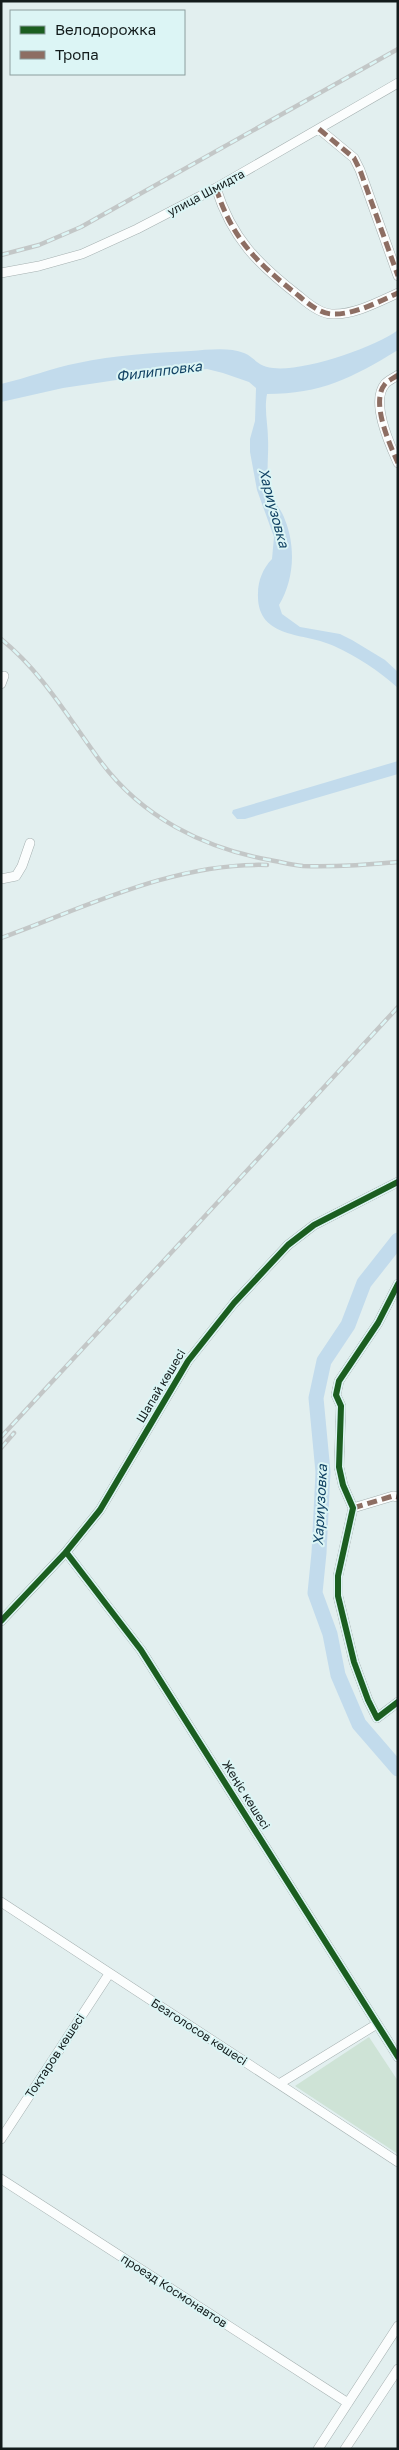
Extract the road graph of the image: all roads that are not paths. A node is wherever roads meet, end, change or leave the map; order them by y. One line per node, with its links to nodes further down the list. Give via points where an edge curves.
1 (398, 83): 2 (street, улица Шмидта)
2 (319, 129): 3 (street, улица Шмидта); 5 (street, via 354,158)
3 (216, 188): 4 (street, улица Шмидта, via 82,254); 6 (street, via 225,214 247,249 271,275 310,305 331,314 367,306)
4 (1, 273)
5 (398, 276)
6 (398, 293)
7 (398, 375): 8 (street, via 384,384 380,399 388,443)
8 (398, 463)
9 (30, 842): 10 (street, via 16,876)
10 (1, 879)
11 (398, 1182): 15 (street, Шапай көшесі, via 314,1225 288,1245 234,1303 188,1361 100,1510)
12 (398, 1284): 14 (street, via 378,1323 339,1381 336,1395 341,1406 339,1467)
13 (398, 1498): 14 (street, via 393,1496)
14 (353, 1508): 17 (street, via 338,1576 338,1596 354,1662 377,1718)
15 (66, 1552): 16 (street, Шапай көшесі); 20 (street, Жеңіс көшесі, via 142,1650)
16 (1, 1621)
17 (398, 1702)
18 (1, 1902): 19 (street, Безголосов көшесі)
19 (109, 1974): 22 (street, Безголосов көшесі); 23 (street, Тоқтаров көшесі)
20 (377, 2024): 21 (street, Жеңіс көшесі); 22 (street)
21 (398, 2056)
22 (279, 2084): 24 (street, Безголосов көшесі)
23 (1, 2139)
24 (398, 2162)
25 (1, 2178): 28 (street, проезд Космонавтов)
26 (398, 2326): 28 (street)
27 (398, 2369): 30 (street)
28 (348, 2403): 29 (street)
29 (318, 2449)
30 (345, 2449)

